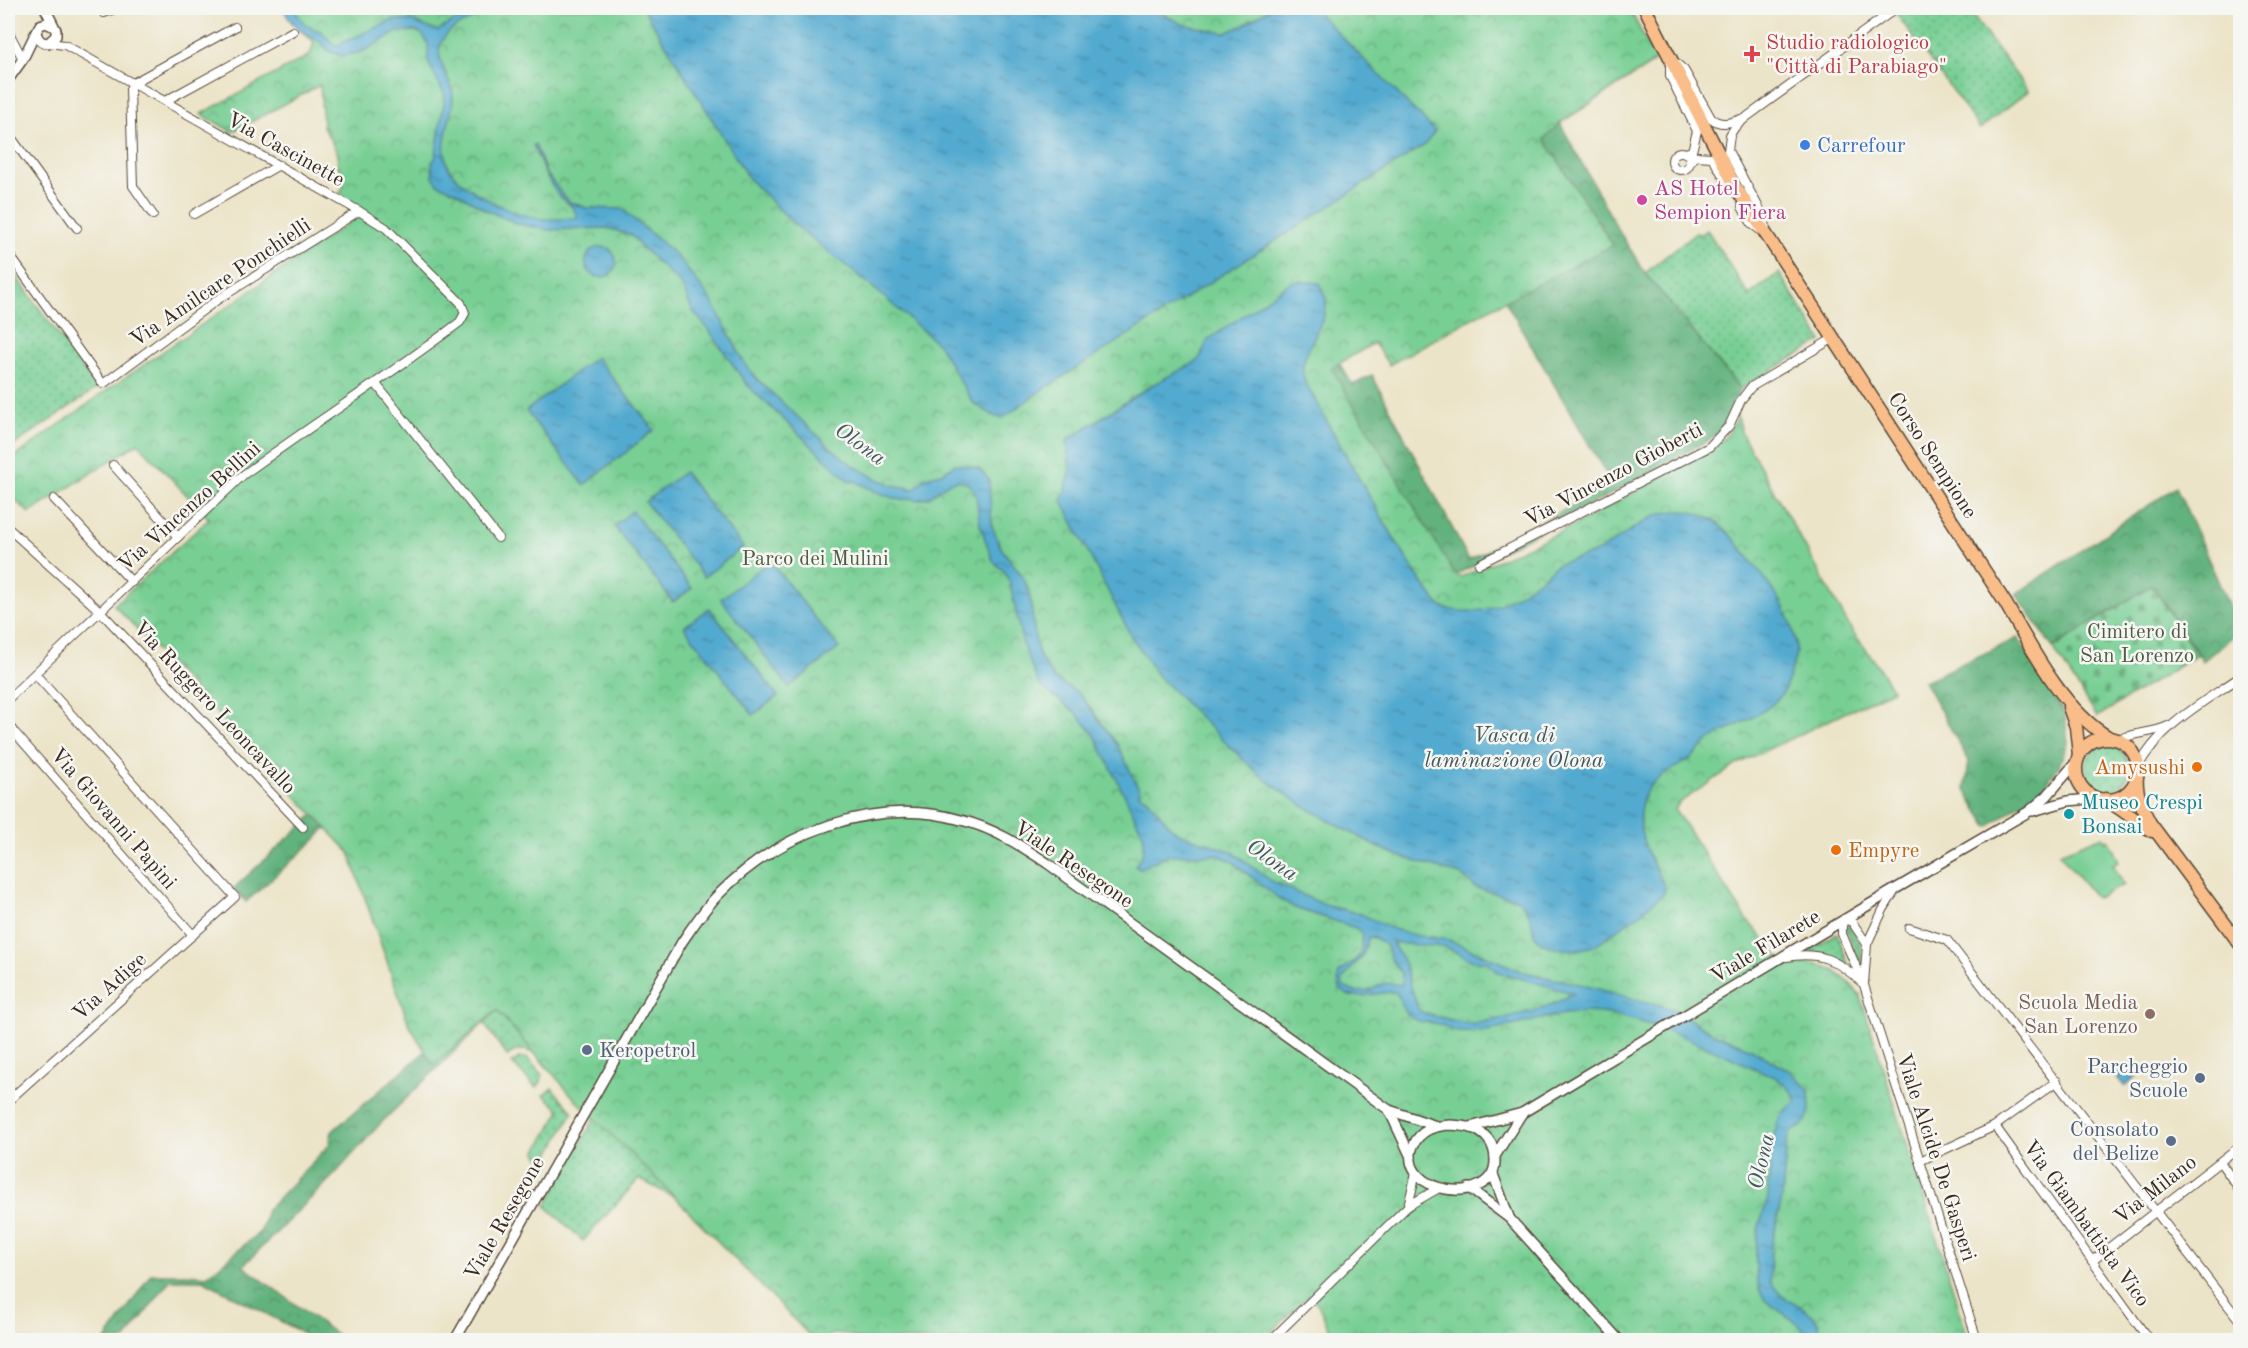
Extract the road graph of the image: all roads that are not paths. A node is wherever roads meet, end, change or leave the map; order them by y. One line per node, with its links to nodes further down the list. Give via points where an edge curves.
1 (44, 8): 7 (street); 9 (street)
2 (100, 8): 3 (street, via 104,13)
3 (117, 8)
4 (1645, 8): 13 (main road, Corso Sempione)
5 (1891, 12): 18 (street)
6 (235, 27): 16 (street)
7 (55, 28): 9 (street, via 46,23); 11 (street, via 54,39); 12 (street, Via Cascinette)
8 (8, 31): 14 (street)
9 (37, 31): 11 (street, via 39,40); 14 (street)
10 (293, 31): 17 (street)
11 (48, 43): 12 (street, Via Cascinette); 14 (street)
12 (65, 45): 16 (street, Via Cascinette)
13 (1670, 57): 18 (street, via 1684,70 1716,123); 20 (street, Corso Sempione, via 1670,76 1697,131 1692,151); 27 (main road, Corso Sempione, via 1736,188)
14 (23, 58): 15 (street)
15 (8, 80)
16 (133, 83): 17 (street, Via Cascinette); 25 (street, via 133,186)
17 (165, 101): 22 (street, Via Cascinette)
18 (1748, 116): 27 (street, via 1730,135 1728,151 1765,219)
19 (8, 133): 26 (street)
20 (1685, 153): 21 (street); 21 (street, Corso Sempione, via 1676,154 1672,164 1682,170)
21 (1690, 162): 27 (street, Corso Sempione, via 1696,156 1712,157 1752,224)
22 (279, 165): 23 (street, Via Cascinette); 24 (street)
23 (359, 211): 28 (street, Via Amilcare Ponchielli, via 217,300 103,384); 29 (street, Via Cascinette, via 386,228 461,303)
24 (194, 214)
25 (153, 215)
26 (77, 228)
27 (1767, 234): 30 (main road, Corso Sempione)
28 (8, 253)
29 (465, 313): 31 (street, Via Vincenzo Bellini, via 460,322)
30 (1834, 338): 37 (street, Via Vincenzo Gioberti, via 1751,387 1729,426 1709,447); 42 (main road, Corso Sempione)
31 (376, 384): 35 (street, Via Vincenzo Bellini, via 243,475); 36 (street)
32 (113, 465): 35 (street)
33 (54, 499): 38 (street)
34 (8, 528): 39 (street, Via Ruggero Leoncavallo)
35 (178, 537): 38 (street, Via Vincenzo Bellini)
36 (498, 538)
37 (1479, 564)
38 (132, 582): 39 (street, Via Vincenzo Bellini)
39 (101, 612): 40 (street, Via Vincenzo Bellini); 51 (street, Via Ruggero Leoncavallo)
40 (34, 674): 43 (street, Via Vincenzo Bellini); 56 (street, Via Adige, via 235,897)
41 (2241, 676): 44 (street)
42 (2065, 698): 46 (main road, Corso Sempione, via 2082,718); 47 (main road, Corso Sempione, via 2073,714)
43 (8, 699)
44 (2172, 724): 46 (street); 48 (street, via 2144,756)
45 (8, 725): 56 (street, Via Giovanni Papini)
46 (2113, 738): 47 (main road, via 2087,745); 48 (main road, via 2129,747)
47 (2079, 758): 49 (main road, via 2076,769 2082,786); 50 (street, Viale Filarete, via 2053,790)
48 (2137, 772): 49 (main road, via 2123,795); 52 (main road, via 2136,785 2144,811)
49 (2103, 799): 50 (street, Viale Filarete, via 2068,801); 52 (main road)
50 (2028, 812): 53 (street, Viale Filarete)
51 (303, 827)
52 (2159, 838): 58 (main road)
53 (1897, 888): 54 (street, Viale Filarete); 57 (street, Viale Alcide De Gasperi)
54 (1844, 919): 57 (street, via 1852,922); 59 (street, Viale Filarete); 60 (street, Viale Alcide De Gasperi, via 1842,934)
55 (1908, 927): 61 (street, via 1947,940)
56 (193, 935): 62 (street, Via Adige)
57 (1867, 944): 60 (street, Viale Alcide De Gasperi)
58 (2241, 944)
59 (1782, 957): 60 (street, via 1804,954 1827,958 1849,970); 64 (street, Viale Filarete)
60 (1864, 985): 71 (street, Viale Alcide De Gasperi)
61 (2057, 1081): 66 (street); 79 (street)
62 (8, 1101)
63 (1389, 1110): 65 (street, Viale Resegone); 70 (street, Viale Resegone); 83 (street, Viale Resegone, via 1027,849 961,820 911,813 861,817 809,832 760,858 717,896 682,942)
64 (1521, 1113): 67 (street, Viale Filarete); 69 (street, Viale Filarete)
65 (1436, 1126): 67 (street); 70 (street, via 1416,1140)
66 (1995, 1126): 71 (street); 81 (street, Via Giambattista Vico)
67 (1470, 1127): 69 (street, via 1486,1137)
68 (2241, 1146): 72 (street, Via Milano)
69 (1495, 1156): 74 (street)
70 (1412, 1159): 73 (street)
71 (1920, 1161): 86 (street, Viale Alcide De Gasperi)
72 (2220, 1162): 77 (street); 79 (street, Via Milano)
73 (1416, 1173): 75 (street); 78 (street)
74 (1493, 1174): 76 (street, via 1485,1183); 80 (street)
75 (1439, 1188): 76 (street); 78 (street)
76 (1469, 1188): 80 (street)
77 (2241, 1190)
78 (1408, 1206): 84 (street)
79 (2157, 1210): 81 (street, Via Milano); 82 (street)
80 (1509, 1218): 85 (street)
81 (2092, 1261): 87 (street, Via Giambattista Vico)
82 (2241, 1321)
83 (455, 1341)
84 (1271, 1341)
85 (1619, 1341)
86 (1977, 1341)
87 (2149, 1341)

